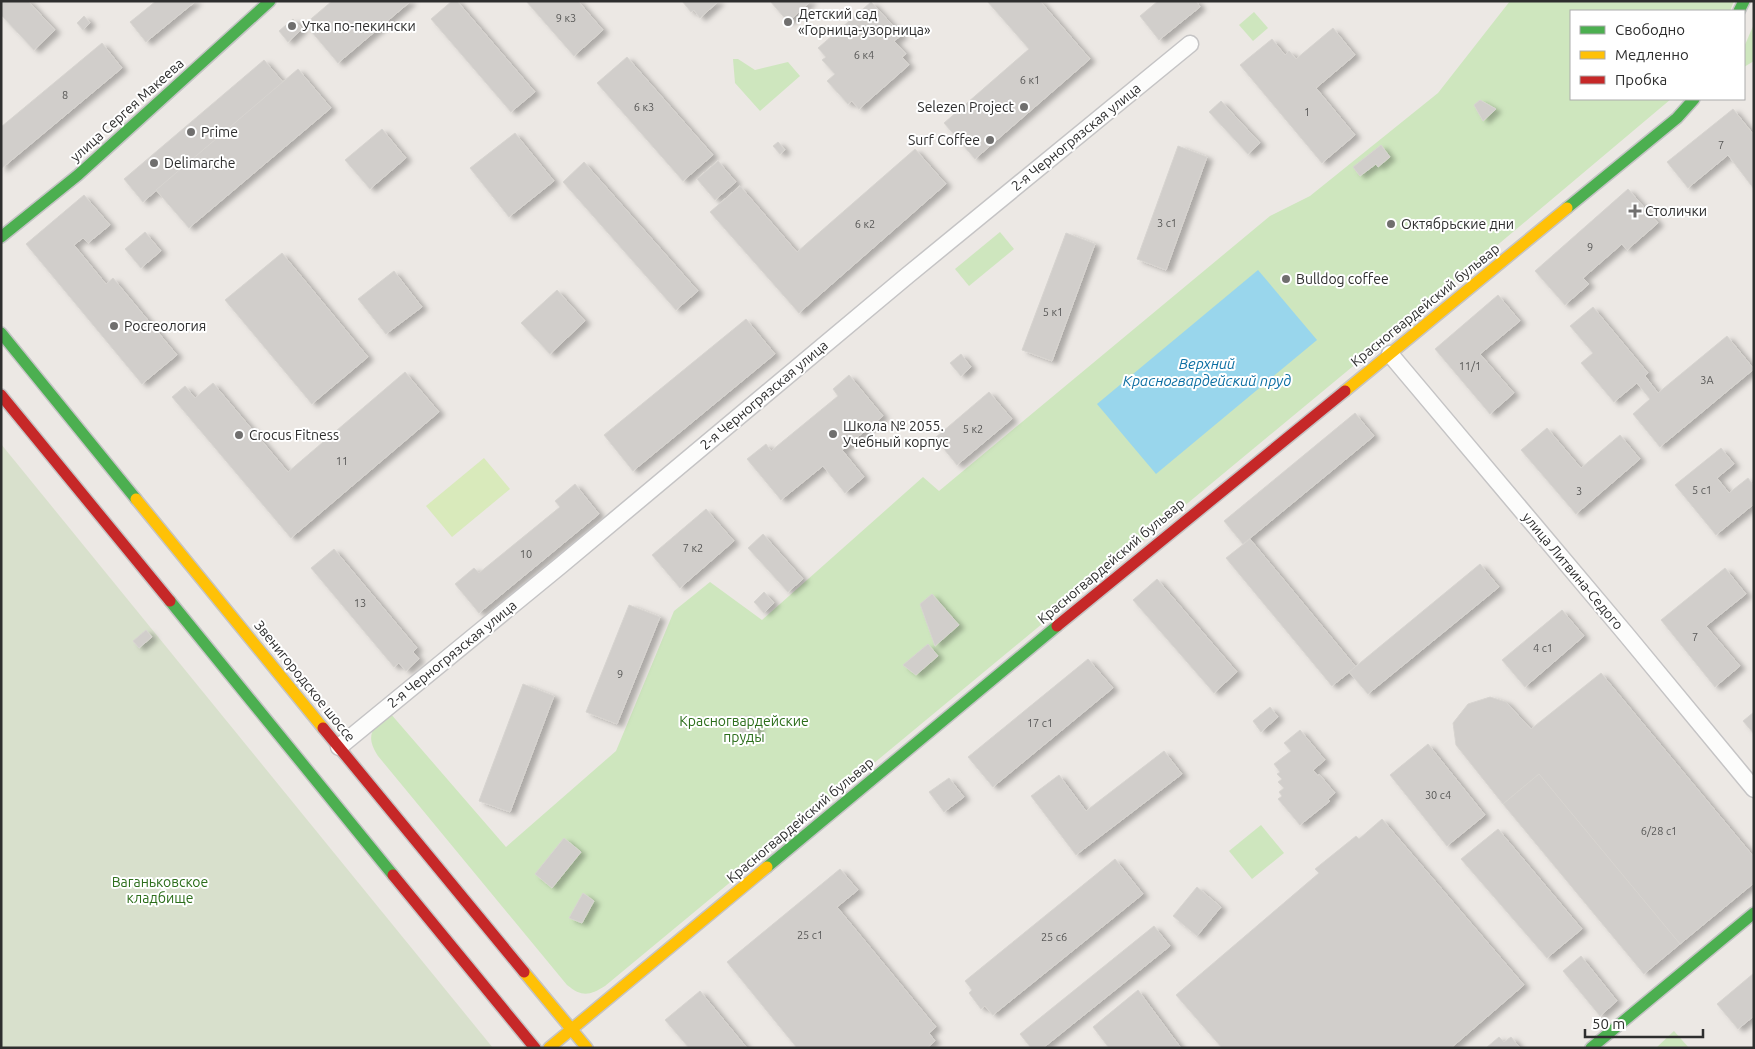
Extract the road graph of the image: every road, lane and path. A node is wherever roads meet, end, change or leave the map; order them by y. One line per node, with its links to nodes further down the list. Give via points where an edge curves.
1 (270, 1): 4 (street, улица Сергея Макеева, via 78,175)
2 (1190, 44): 8 (street, 2-я Черногрязская улица)
3 (1693, 100): 6 (street, Красногвардейский бульвар, via 1677,118)
4 (1, 237)
5 (1, 333): 8 (street, Звенигородское шоссе)
6 (1390, 354): 9 (street, улица Литвина-Седого); 11 (street, Красногвардейский бульвар, via 1171,531)
7 (1, 395): 12 (street)
8 (339, 747): 11 (street, Звенигородское шоссе)
9 (1754, 789)
10 (1754, 913): 15 (street)
11 (571, 1029): 13 (street, Красногвардейский бульвар); 14 (street, Звенигородское шоссе)
12 (536, 1048)
13 (548, 1048)
14 (586, 1048)
15 (1591, 1048)

